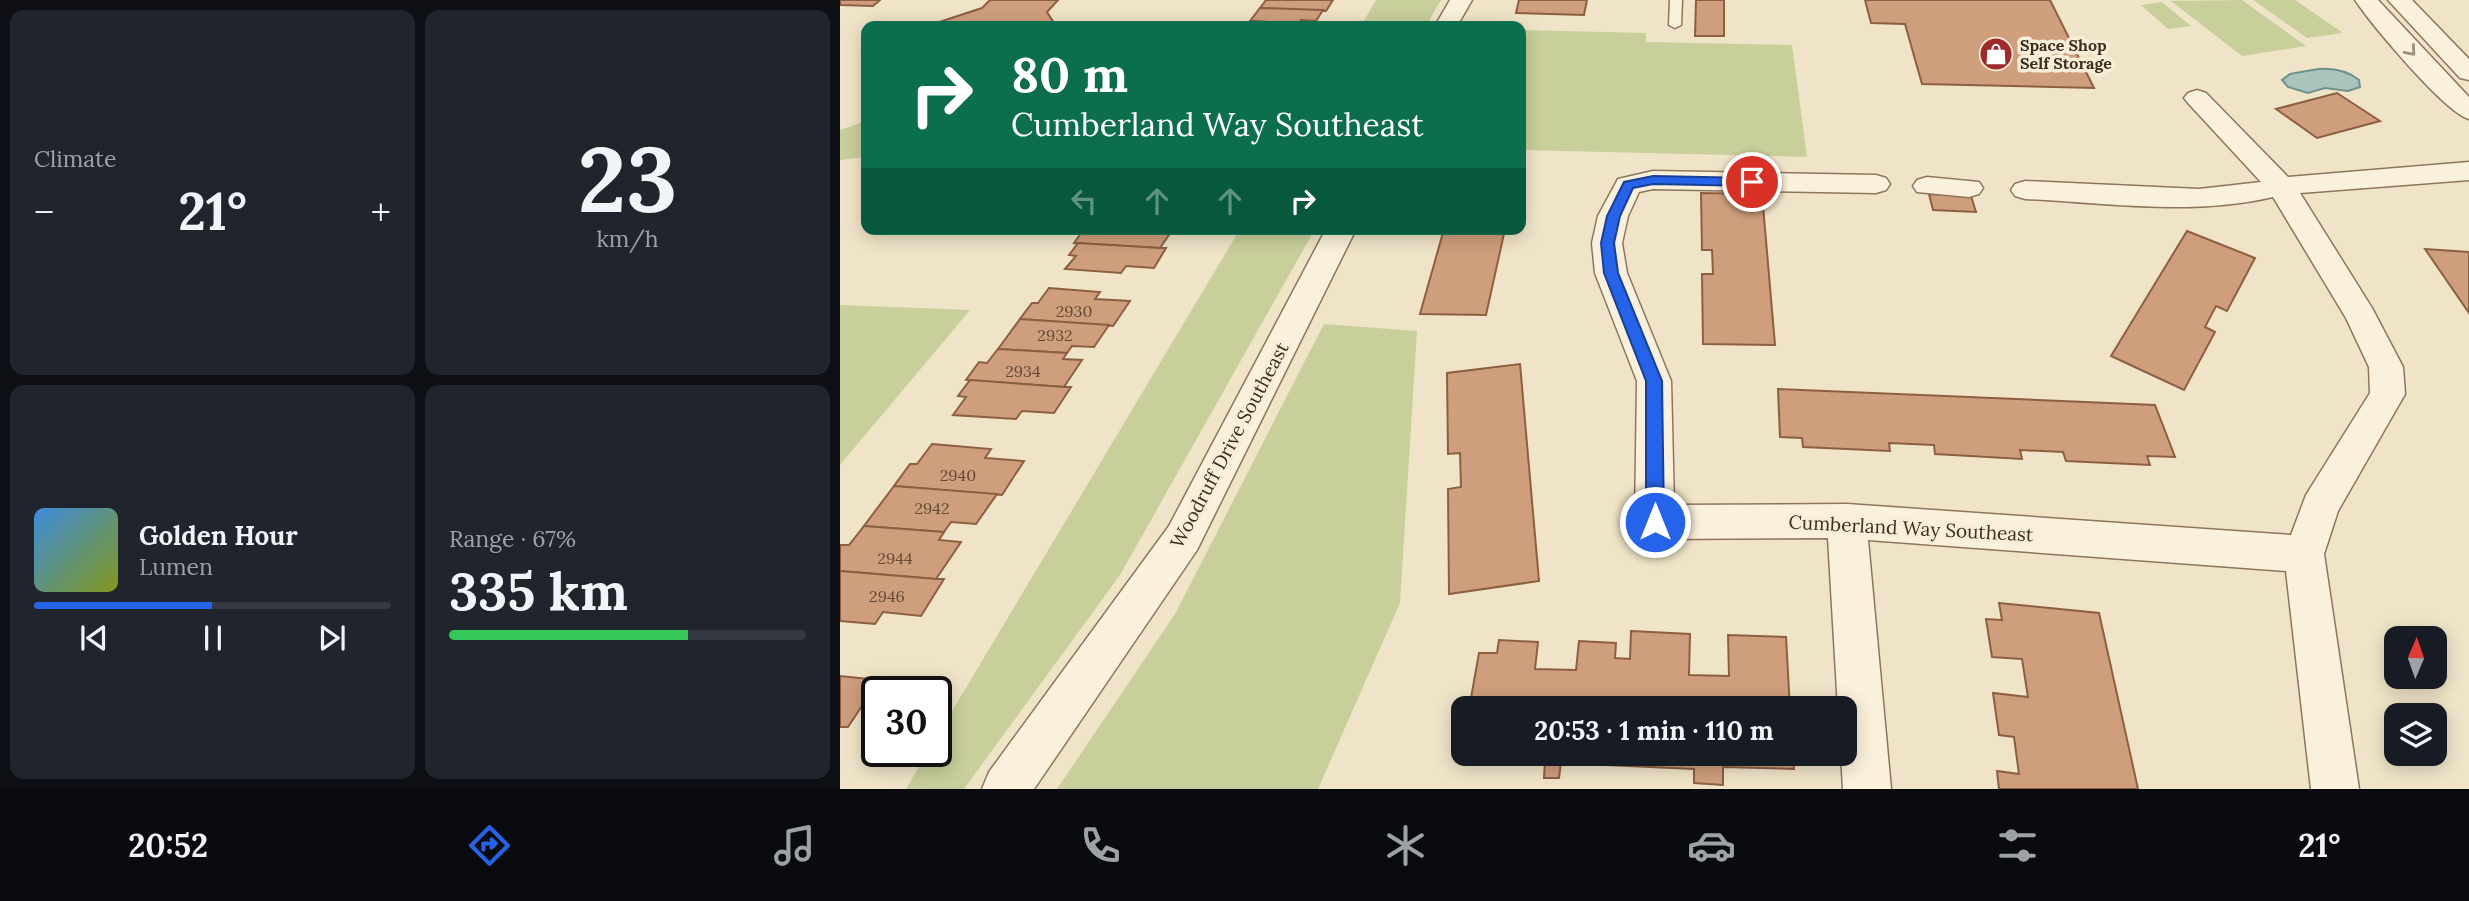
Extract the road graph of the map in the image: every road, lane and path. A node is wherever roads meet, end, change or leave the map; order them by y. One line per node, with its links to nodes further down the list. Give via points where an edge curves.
1 (1461, 0): 5 (street)
2 (1676, 0): 6 (lane)
3 (2366, 0): 9 (street, one-way to 9)
4 (2399, 0): 7 (street)
5 (1449, 21)
6 (1675, 25)
7 (2469, 73)
8 (2196, 98): 13 (street)
9 (2469, 111)
10 (2469, 171): 13 (street)
11 (1877, 184): 17 (street, Cumberland Way Southeast, via 1653,180 1628,185 1613,216 1607,243 1611,273 1654,381 1655,522)
12 (1927, 186): 14 (street)
13 (2281, 186): 15 (street, via 2199,198); 18 (street, via 2361,316 2386,367 2388,394 2320,507)
14 (1969, 188)
15 (2025, 190)
16 (1338, 235): 19 (street, Woodruff Drive Southeast, via 1183,538)
17 (1847, 521): 18 (street, Cumberland Way Southeast); 20 (street)
18 (2304, 554): 21 (street)
19 (1006, 789)
20 (1867, 789)
21 (2335, 789)

